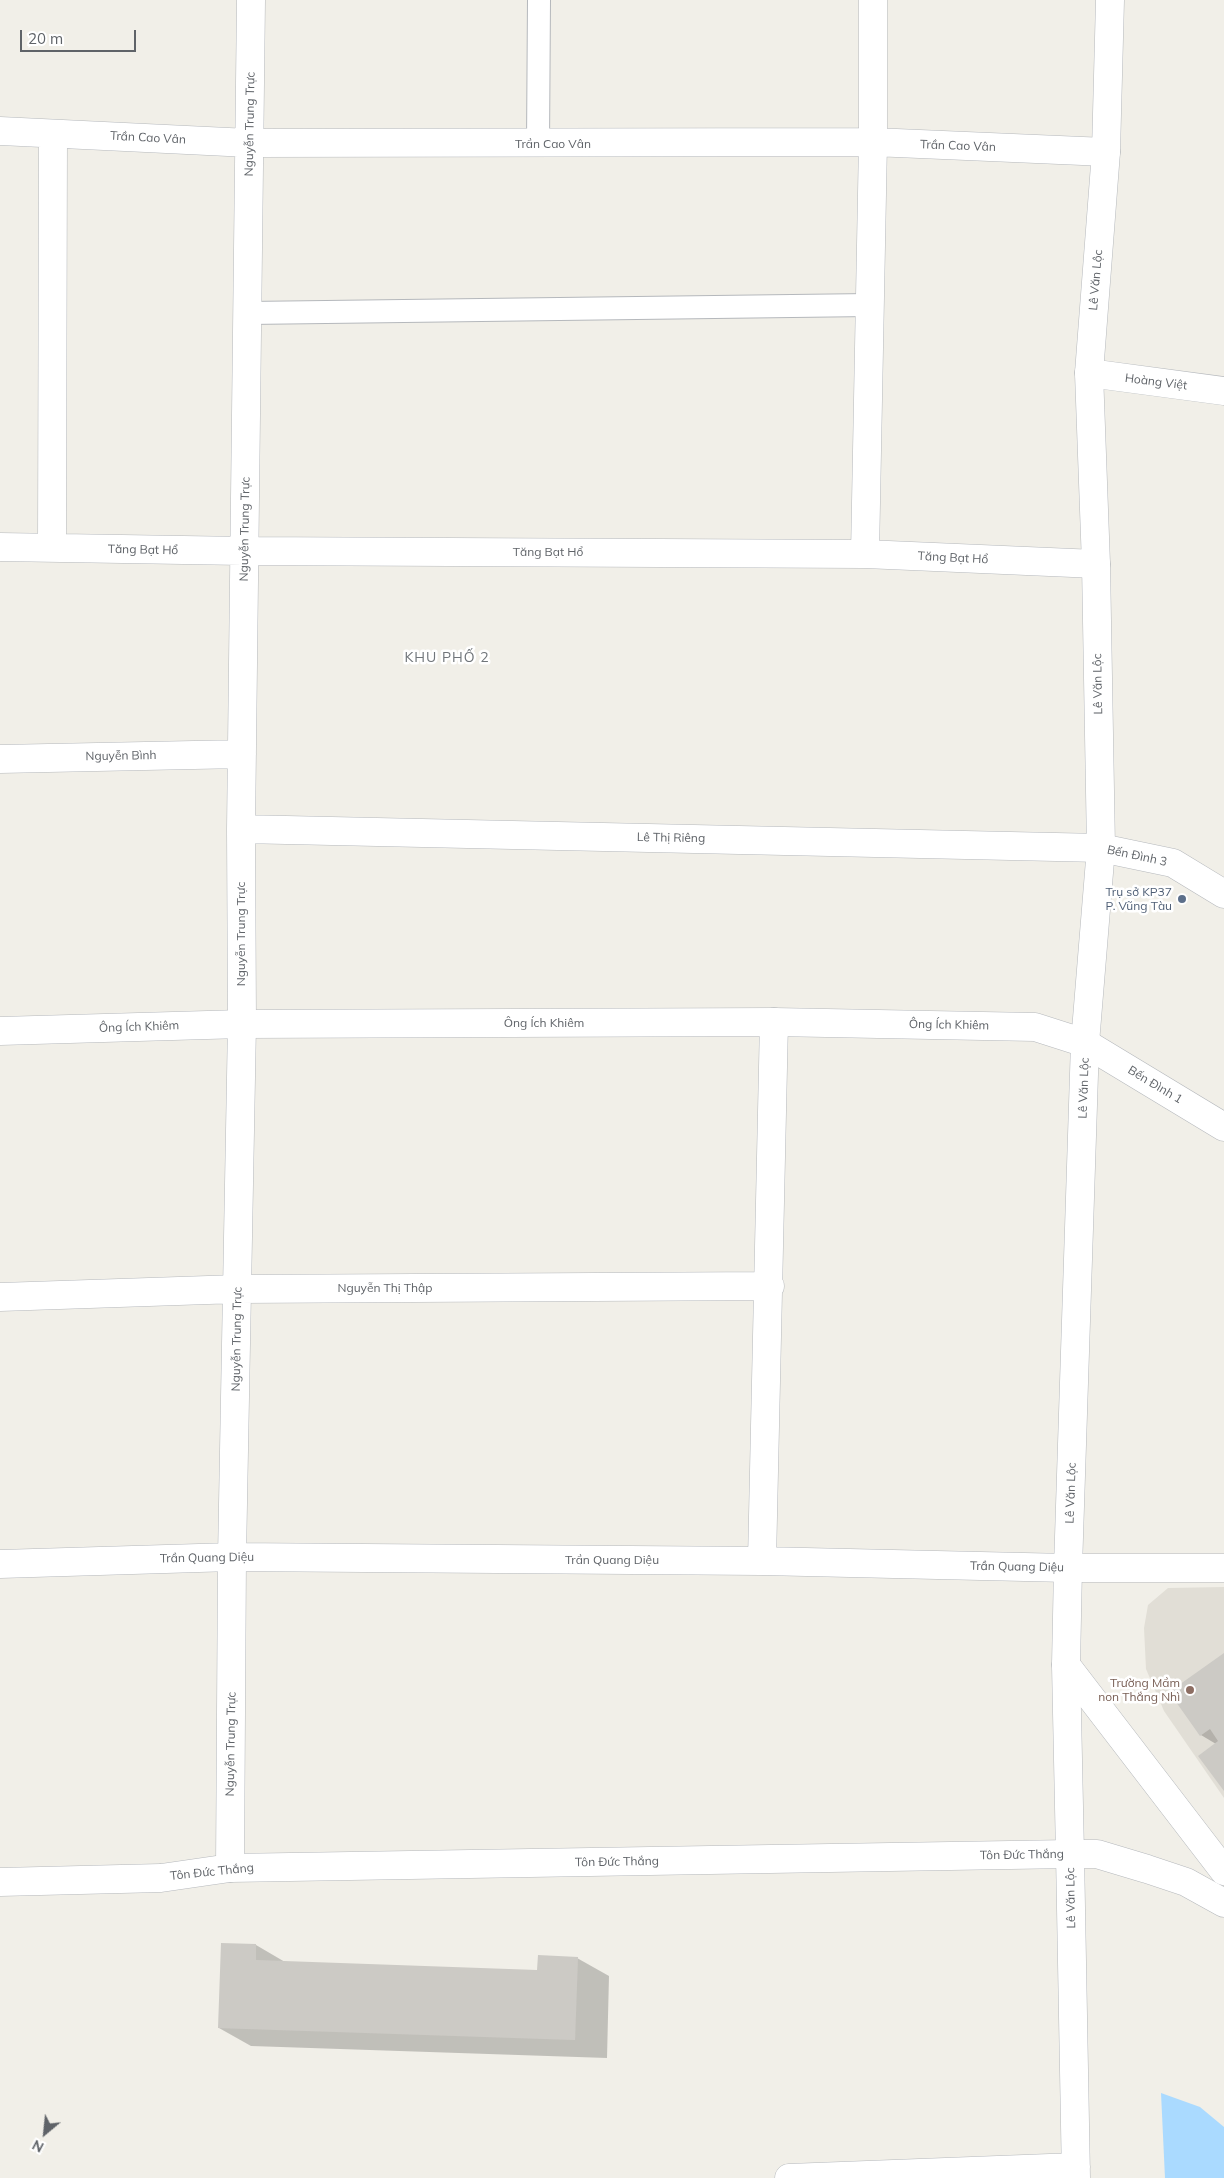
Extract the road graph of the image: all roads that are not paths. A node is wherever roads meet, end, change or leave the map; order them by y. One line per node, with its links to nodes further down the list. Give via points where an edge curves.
1 (251, 0): 8 (street, Nguyễn Trung Trực)
2 (539, 0): 9 (lane)
3 (873, 0): 7 (street)
4 (1110, 0): 10 (street, Lê Văn Lộc)
5 (0, 131): 6 (street, Trần Cao Vân)
6 (53, 134): 8 (street, Trần Cao Vân); 16 (street)
7 (873, 142): 9 (street, Trần Cao Vân); 10 (street, Trần Cao Vân); 11 (street)
8 (249, 143): 9 (street, Trần Cao Vân); 12 (street, Nguyễn Trung Trực)
9 (538, 144)
10 (1106, 152): 13 (street, Lê Văn Lộc)
11 (870, 305): 12 (lane); 18 (street)
12 (248, 313): 17 (street, Nguyễn Trung Trực)
13 (1089, 373): 14 (street, Hoàng Việt); 19 (street, Lê Văn Lộc)
14 (1224, 391)
15 (0, 547): 16 (street, Tăng Bạt Hổ)
16 (52, 548): 17 (street, Tăng Bạt Hổ)
17 (244, 551): 18 (street, Tăng Bạt Hổ); 20 (street, Nguyễn Trung Trực)
18 (865, 554): 19 (street, Tăng Bạt Hổ)
19 (1096, 564): 23 (street, Lê Văn Lộc)
20 (242, 754): 21 (street, Nguyễn Bình); 22 (street, Nguyễn Trung Trực)
21 (0, 759)
22 (241, 828): 23 (street, Lê Thị Riêng); 26 (street, Nguyễn Trung Trực)
23 (1101, 848): 24 (street, Bến Đình 3, via 1173,863); 28 (street, Lê Văn Lộc)
24 (1224, 894)
25 (774, 1022): 26 (street, Ông Ích Khiêm); 28 (street, Ông Ích Khiêm, via 1035,1027); 30 (street)
26 (242, 1024): 27 (street, Ông Ích Khiêm); 31 (street, Nguyễn Trung Trực)
27 (0, 1031)
28 (1085, 1043): 29 (street, Bến Đình 1); 36 (street, Lê Văn Lộc)
29 (1224, 1128)
30 (770, 1286): 31 (street, Nguyễn Thị Thập); 34 (street)
31 (238, 1289): 32 (street, Nguyễn Thị Thập); 33 (street, Nguyễn Trung Trực)
32 (0, 1297)
33 (232, 1557): 34 (street, Trần Quang Diệu); 35 (street, Trần Quang Diệu); 40 (street, Nguyễn Trung Trực)
34 (762, 1561): 36 (street, Trần Quang Diệu)
35 (0, 1564)
36 (1068, 1568): 37 (street, Trần Quang Diệu); 38 (street, Lê Văn Lộc)
37 (1224, 1568)
38 (1066, 1665): 39 (street, Lê Văn Lộc); 41 (street)
39 (1070, 1854): 40 (street, Tôn Đức Thắng); 43 (street, Tôn Đức Thắng, via 1097,1854 1147,1869 1186,1882); 44 (street, Lê Văn Lộc)
40 (230, 1868): 42 (street, Tôn Đức Thắng, via 161,1878)
41 (1224, 1871)
42 (0, 1882)
43 (1224, 1904)
44 (1076, 2173): 45 (street)
45 (789, 2178)

